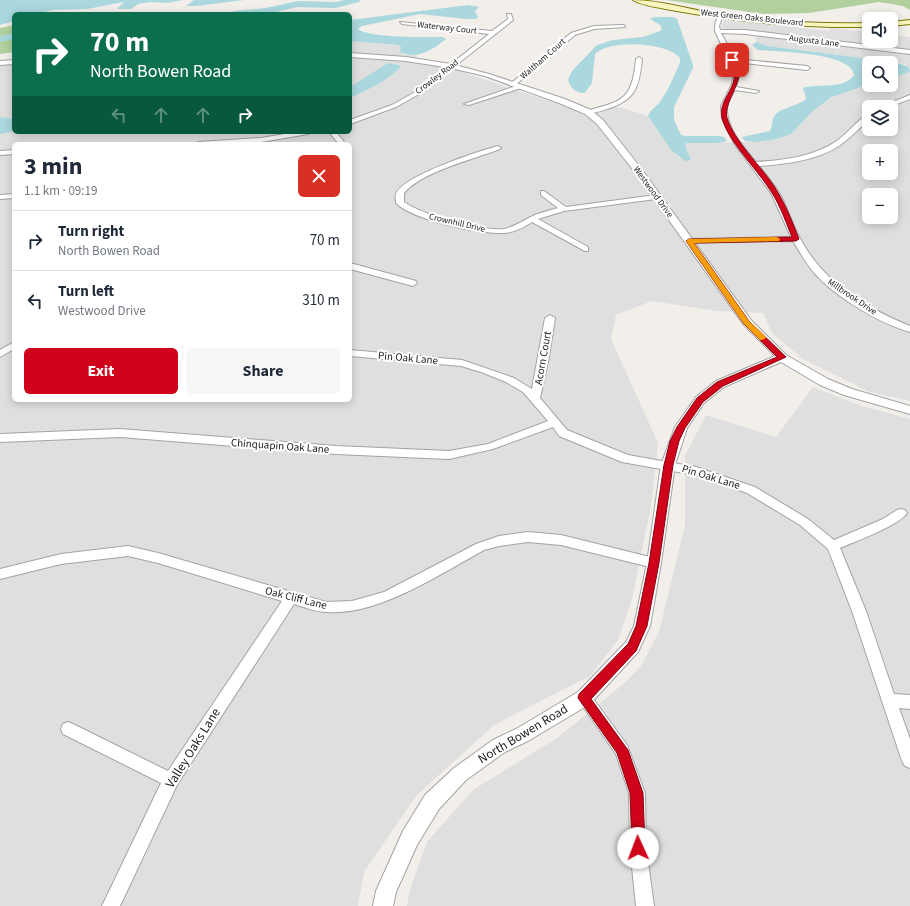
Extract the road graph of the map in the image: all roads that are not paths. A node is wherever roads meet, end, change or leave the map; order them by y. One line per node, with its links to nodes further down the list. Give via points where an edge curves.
1 (637, 0): 11 (main road, West Green Oaks Boulevard, via 677,9 762,21)
2 (654, 0): 7 (main road, via 742,16)
3 (509, 15): 14 (street, Crowley Road, via 511,19)
4 (720, 18): 13 (street)
5 (910, 18): 6 (main road)
6 (898, 19)
7 (862, 21)
8 (910, 22): 10 (main road)
9 (402, 23): 14 (street, Waterway Court)
10 (898, 23)
11 (862, 25)
12 (622, 26): 23 (street, Waltham Court, via 594,28 573,34)
13 (718, 31): 15 (street, Augusta Lane); 18 (street, Millbrook Drive)
14 (492, 33): 21 (street, Crowley Road)
15 (910, 52)
16 (352, 55): 21 (street, Westwood Drive, via 406,59)
17 (639, 59): 29 (street, via 635,85 630,94 616,104)
18 (732, 60): 22 (street); 24 (street, Millbrook Drive, via 737,71)
19 (0, 62): 20 (street)
20 (12, 62)
21 (451, 66): 23 (street, Westwood Drive); 30 (street, Crowley Road, via 430,84 394,106)
22 (807, 68)
23 (516, 86): 28 (street, Waltham Court); 29 (street, Westwood Drive)
24 (733, 88): 25 (street); 39 (street, Millbrook Drive, via 725,104 724,117 730,131)
25 (756, 91)
26 (910, 98): 27 (street)
27 (898, 102)
28 (467, 104)
29 (588, 112): 43 (street, Westwood Drive, via 600,122)
30 (352, 121)
31 (862, 122): 39 (street, via 831,147 815,155)
32 (296, 134): 34 (street)
33 (334, 134): 35 (street)
34 (240, 142)
35 (341, 142)
36 (498, 148): 45 (street, Crownhill Drive, via 420,177 399,194 400,203 412,212 477,229 505,231)
37 (12, 152): 38 (street)
38 (0, 153)
39 (754, 164): 46 (street, Millbrook Drive, via 775,193)
40 (544, 193): 44 (street)
41 (12, 196): 42 (street)
42 (0, 197)
43 (656, 197): 44 (street, Crownhill Drive); 47 (street, Westwood Drive)
44 (564, 209): 45 (street, Crownhill Drive)
45 (532, 219): 48 (street)
46 (796, 239): 47 (street); 52 (street, Millbrook Drive, via 826,280 880,316)
47 (689, 241): 56 (street, Westwood Drive, via 747,322)
48 (585, 249)
49 (352, 267): 50 (street)
50 (413, 283)
51 (550, 318): 57 (street, Acorn Court)
52 (910, 328)
53 (12, 346): 55 (street)
54 (352, 353): 57 (street, Pin Oak Lane, via 462,363 510,380)
55 (0, 354)
56 (782, 357): 58 (street, Westwood Drive, via 824,382 848,392); 61 (street, North Bowen Road, via 720,384 700,400 681,427)
57 (535, 398): 59 (street, Pin Oak Lane)
58 (910, 410)
59 (554, 422): 60 (street, Chinquapin Oak Lane, via 501,444 449,455 336,450 120,433); 61 (street, Pin Oak Lane, via 563,433 626,459)
60 (0, 438)
61 (668, 465): 63 (street, Pin Oak Lane, via 696,471 751,490 804,522); 64 (street, North Bowen Road)
62 (901, 513): 63 (street)
63 (833, 546): 68 (street, Pin Oak Lane, via 859,611)
64 (654, 563): 66 (street, Oak Cliff Lane, via 561,540 528,537 480,547 387,596 352,606 326,607); 67 (street, North Bowen Road, via 642,626 632,647)
65 (0, 574): 66 (street, Oak Cliff Lane, via 61,559 128,551)
66 (291, 598): 72 (street, Valley Oaks Lane)
67 (584, 698): 74 (street, North Bowen Road, via 522,735 498,746 460,774 432,802 410,838 386,891); 75 (street, via 622,750 637,793 638,848)
68 (889, 700): 69 (street); 71 (street, Pin Oak Lane)
69 (910, 702)
70 (68, 729): 72 (street)
71 (910, 761)
72 (171, 780): 73 (street, Valley Oaks Lane)
73 (111, 906)
74 (383, 906)
75 (645, 906)

